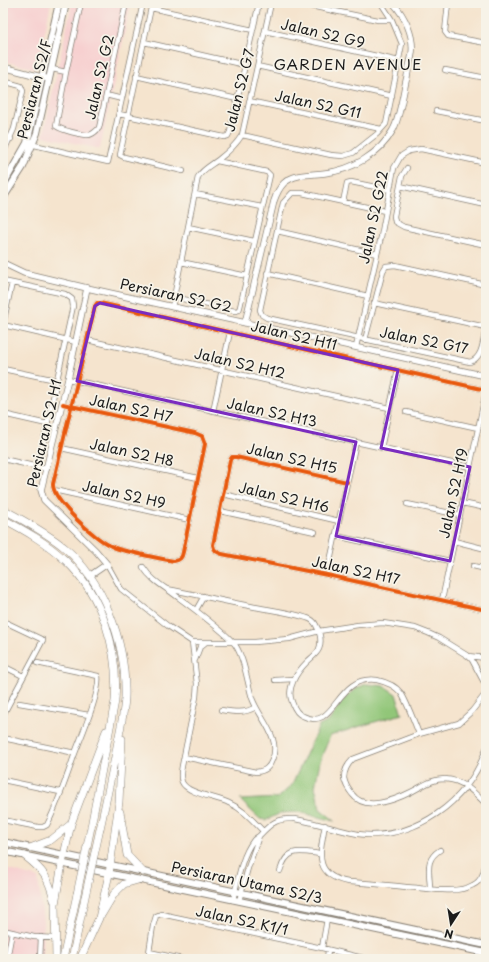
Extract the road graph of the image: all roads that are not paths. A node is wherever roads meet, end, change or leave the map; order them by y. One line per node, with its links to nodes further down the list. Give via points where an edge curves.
1 (59, 3): 28 (main road, Persiaran S2/F)
2 (66, 3): 24 (main road, Persiaran S2/F)
3 (81, 3): 26 (street, Jalan S2 G2)
4 (126, 3): 31 (street, Jalan S2 G2)
5 (143, 3): 33 (street)
6 (259, 3): 16 (street)
7 (271, 3): 17 (street, Jalan S2 G7)
8 (296, 3): 15 (street, via 378,20)
9 (381, 3): 15 (street)
10 (393, 3): 76 (street, via 412,39 412,54 395,126 387,140 358,164 326,173 304,175 284,183 274,201)
11 (448, 3): 19 (street, via 445,32 448,36)
12 (479, 3): 14 (street)
13 (152, 5): 16 (street); 18 (street)
14 (486, 5)
15 (392, 20): 20 (street, via 402,44)
16 (253, 30): 21 (street)
17 (265, 31): 20 (street, Jalan S2 G9); 22 (street, Jalan S2 G7)
18 (144, 42): 21 (street); 27 (street)
19 (486, 43)
20 (399, 61): 32 (street)
21 (245, 64): 34 (street)
22 (257, 66): 32 (street); 35 (street, Jalan S2 G7)
23 (3, 67): 28 (street)
24 (52, 69): 26 (street); 28 (main road, Persiaran S2/F)
25 (445, 70): 29 (street)
26 (66, 72): 31 (street, Jalan S2 G2, via 56,121 56,126 60,129 88,135 95,132 99,128)
27 (136, 76): 34 (street); 38 (street)
28 (46, 78): 44 (main road, Persiaran S2/F)
29 (486, 78)
30 (3, 81): 43 (street, via 21,86 23,91)
31 (106, 95): 33 (street)
32 (392, 96): 40 (street, via 386,124)
33 (122, 99): 37 (street)
34 (237, 99): 38 (street, via 230,132 224,137)
35 (249, 101): 40 (street, Jalan S2 G11); 42 (street, Jalan S2 G7)
36 (436, 111): 39 (street)
37 (119, 114): 38 (street); 44 (street, via 108,162)
38 (128, 116): 49 (street, via 120,155)
39 (486, 122)
40 (382, 129): 42 (street, via 353,153 343,156)
41 (3, 135): 43 (street)
42 (242, 135): 46 (street, Jalan S2 G7)
43 (11, 139): 45 (street)
44 (30, 144): 50 (main road, Persiaran S2/F); 54 (main road, Persiaran S2/F, via 23,167)
45 (3, 153)
46 (217, 161): 53 (street, Jalan S2 G7, via 199,175); 57 (street, via 269,173)
47 (486, 163): 52 (street, Jalan S2 G22, via 428,150 409,151 401,156 394,168)
48 (407, 168): 51 (street)
49 (183, 171)
50 (3, 185)
51 (400, 186): 56 (street); 62 (street, via 394,216 398,225)
52 (390, 190): 55 (street, via 347,183); 58 (street, Jalan S2 G22)
53 (195, 194): 57 (street); 59 (street, Jalan S2 G7)
54 (3, 198)
55 (343, 202): 58 (street); 60 (street, via 292,193 283,203)
56 (486, 205)
57 (262, 207): 61 (street)
58 (386, 211): 63 (street, Jalan S2 G22)
59 (188, 227): 61 (street); 64 (street, Jalan S2 G7)
60 (277, 231): 63 (street); 66 (street)
61 (254, 241): 67 (street)
62 (486, 245)
63 (377, 254): 72 (street, Jalan S2 G22)
64 (181, 262): 67 (street); 73 (street, Jalan S2 G7)
65 (3, 263): 71 (street, Persiaran S2 G2, via 24,272)
66 (267, 273): 72 (street); 80 (street, Jalan S2 G17, via 260,310 262,315)
67 (247, 276): 73 (street, via 239,310)
68 (3, 281): 69 (street)
69 (12, 283): 77 (street); 81 (street, via 65,294 72,299)
70 (486, 285): 74 (street, via 390,265 383,271)
71 (87, 288): 75 (street, Persiaran S2 G2); 84 (street, Persiaran S2 H1)
72 (368, 296): 80 (street, Jalan S2 G22)
73 (174, 297): 75 (street, Jalan S2 G7)
74 (374, 303): 78 (street); 83 (street)
75 (172, 307): 76 (street, Persiaran S2 G2)
76 (245, 323): 85 (street, Persiaran S2 G2)
77 (3, 325): 81 (street)
78 (486, 328): 83 (street, Jalan S2 G17, via 479,356 470,362)
79 (230, 332): 82 (street, Jalan S2 H11, via 97,303); 87 (street); 88 (street, Jalan S2 H11)
80 (358, 338): 83 (street, Jalan S2 G17); 85 (street, Jalan S2 G22)
81 (67, 340): 84 (street); 91 (street)
82 (87, 340): 87 (street, Jalan S2 H12); 92 (street)
83 (365, 340)
84 (76, 342): 90 (street, Persiaran S2 H1)
85 (356, 347): 89 (street, Persiaran S2 G2)
86 (3, 369): 91 (street)
87 (222, 370): 96 (street, Jalan S2 H12); 97 (street)
88 (398, 370): 93 (street, Jalan S2 H11); 96 (street)
89 (486, 376)
90 (68, 379): 92 (street, Jalan S2 H13); 94 (street, Persiaran S2 H1)
91 (56, 380): 100 (street)
92 (77, 381): 95 (street); 97 (street, Jalan S2 H13)
93 (486, 390): 101 (street, Jalan S2 H19)
94 (63, 404): 95 (street, Jalan S2 H7); 108 (street, Persiaran S2 H1)
95 (71, 406): 103 (street); 109 (street, Jalan S2 H7, via 202,436 205,444)
96 (390, 408): 104 (street)
97 (213, 411): 102 (street, Jalan S2 H13)
98 (406, 412): 101 (street)
99 (3, 414): 100 (street)
100 (47, 424): 106 (street)
101 (478, 428): 107 (street, Jalan S2 H19)
102 (356, 442): 104 (street, Jalan S2 H13); 110 (street)
103 (61, 448): 109 (street, Jalan S2 H8); 111 (street)
104 (381, 448): 107 (street, Jalan S2 H13)
105 (3, 459): 106 (street)
106 (38, 466): 108 (street)
107 (470, 467): 113 (street, Jalan S2 H19)
108 (47, 469): 127 (street, Persiaran S2 H1, via 41,490 44,500)
109 (198, 478): 120 (street)
110 (348, 482): 112 (street, Jalan S2 H15, via 236,457 230,460); 121 (street)
111 (54, 490): 120 (street, Jalan S2 H9); 120 (street, via 66,509 103,543 165,560 174,561 182,557)
112 (223, 494): 117 (street); 121 (street, Jalan S2 H16)
113 (462, 503): 115 (street); 118 (street, Jalan S2 H19)
114 (407, 504): 118 (street)
115 (486, 508)
116 (3, 509): 131 (main road, via 44,532 65,548)
117 (220, 511): 122 (street); 132 (street, Jalan S2 H17, via 213,545 217,552)
118 (460, 515): 124 (street, Jalan S2 H19)
119 (3, 519): 155 (main road, via 33,535 54,551 67,562 92,594 113,652 117,683)
120 (190, 520)
121 (339, 522): 123 (street)
122 (315, 532)
123 (336, 536): 126 (street); 132 (street)
124 (454, 542): 125 (street); 126 (street, Jalan S2 H19)
125 (486, 548)
126 (450, 561): 135 (street, Jalan S2 H19)
127 (107, 564): 131 (street); 140 (street, via 121,589)
128 (473, 566): 130 (street)
129 (143, 567): 133 (street, via 153,580)
130 (486, 569)
131 (91, 575): 159 (main road, via 107,606 120,644 125,688)
132 (327, 575): 135 (street, Jalan S2 H17)
133 (167, 589): 134 (street); 136 (street)
134 (204, 596): 136 (street); 139 (street, via 312,620)
135 (442, 600): 137 (street, Jalan S2 H17)
136 (196, 610): 142 (street)
137 (486, 610)
138 (3, 622): 148 (street, via 43,640)
139 (319, 631): 142 (street, via 289,639); 143 (street, via 358,625 400,625 439,638); 149 (street, via 320,648)
140 (192, 642): 141 (street); 146 (street)
141 (206, 642): 142 (street); 146 (street, via 200,647)
142 (233, 642): 154 (street)
143 (468, 656): 144 (street); 151 (street)
144 (486, 658)
145 (37, 663): 158 (street, via 98,676)
146 (194, 663): 164 (street, via 196,697)
147 (3, 666): 148 (street)
148 (23, 676): 157 (street)
149 (294, 679): 150 (street); 160 (street, via 290,698 296,712 316,720 328,713 343,693 355,683 369,680 386,682 401,694)
150 (275, 680)
151 (486, 686)
152 (486, 693): 160 (street, via 459,723)
153 (19, 703): 158 (street)
154 (256, 707): 156 (street, via 240,713); 164 (street, via 274,744 273,758 264,771 256,772)
155 (114, 710): 171 (main road); 211 (main road, bridge)
156 (221, 710)
157 (3, 712)
158 (89, 715): 163 (street)
159 (122, 719): 168 (main road); 212 (main road, bridge)
160 (420, 734): 166 (street, via 348,763 344,777 354,798 369,803 385,802 438,779 455,781)
161 (3, 738): 163 (street)
162 (486, 749): 166 (street, via 476,773)
163 (75, 753): 167 (street)
164 (184, 757): 173 (street, via 182,783 189,790 230,803 244,812)
165 (3, 780): 167 (street)
166 (467, 786): 169 (street); 172 (street, via 434,816 406,830 373,835 352,833)
167 (60, 792): 170 (street, via 51,817 43,827)
168 (119, 802): 184 (main road); 186 (main road, via 127,855)
169 (486, 804)
170 (3, 820)
171 (71, 824): 176 (main road, via 51,840); 180 (main road)
172 (325, 825): 173 (street, via 285,819 275,821); 179 (street)
173 (263, 831): 174 (street)
174 (259, 836): 187 (street, via 254,839 247,852); 189 (street)
175 (3, 842): 176 (main road, Persiaran Utama S2/3)
176 (30, 848): 180 (main road, Persiaran Utama S2/3)
177 (440, 850): 191 (street, via 433,854 429,861)
178 (3, 851): 181 (main road, Persiaran Utama S2/3)
179 (320, 854): 185 (street, via 292,852 283,862); 191 (street, via 325,870 337,880)
180 (64, 855): 183 (main road); 184 (main road, Persiaran Utama S2/3)
181 (25, 856): 183 (main road, Persiaran Utama S2/3); 194 (main road, via 44,873 52,889)
182 (486, 862): 191 (street, via 480,879 474,885 453,890)
183 (62, 864): 188 (main road, Persiaran Utama S2/3); 194 (main road)
184 (110, 865): 186 (main road, Persiaran Utama S2/3); 188 (main road)
185 (280, 871)
186 (143, 872): 192 (main road, Persiaran Utama S2/3)
187 (240, 872): 189 (street); 192 (street)
188 (110, 874): 190 (main road, Persiaran Utama S2/3); 195 (main road)
189 (246, 874): 192 (street)
190 (138, 880): 193 (main road, Persiaran Utama S2/3); 195 (main road, via 124,884 114,894)
191 (430, 889)
192 (238, 892): 193 (street); 202 (main road, Persiaran Utama S2/3)
193 (236, 900): 196 (main road, Persiaran Utama S2/3)
194 (55, 904): 197 (main road)
195 (99, 918): 213 (main road)
196 (327, 919): 203 (street); 206 (main road, Persiaran Utama S2/3)
197 (55, 922): 201 (main road); 210 (main road)
198 (3, 930): 199 (street)
199 (12, 932): 200 (street); 207 (street)
200 (41, 937): 201 (street); 208 (street)
201 (54, 938): 209 (main road)
202 (486, 945)
203 (322, 948): 204 (street, Jalan S2 K1/1); 205 (street, Jalan S2 K1/1, via 161,914 156,916)
204 (328, 950): 216 (street); 217 (street, Jalan S2 K1/1)
205 (149, 952): 214 (street, Jalan S2 K1/1); 215 (street)
206 (486, 953)
207 (7, 959)
208 (40, 959)
209 (52, 959)
210 (56, 959)
211 (63, 959)
212 (72, 959)
213 (80, 959)
214 (148, 959)
215 (182, 959)
216 (326, 959)
217 (367, 959)

